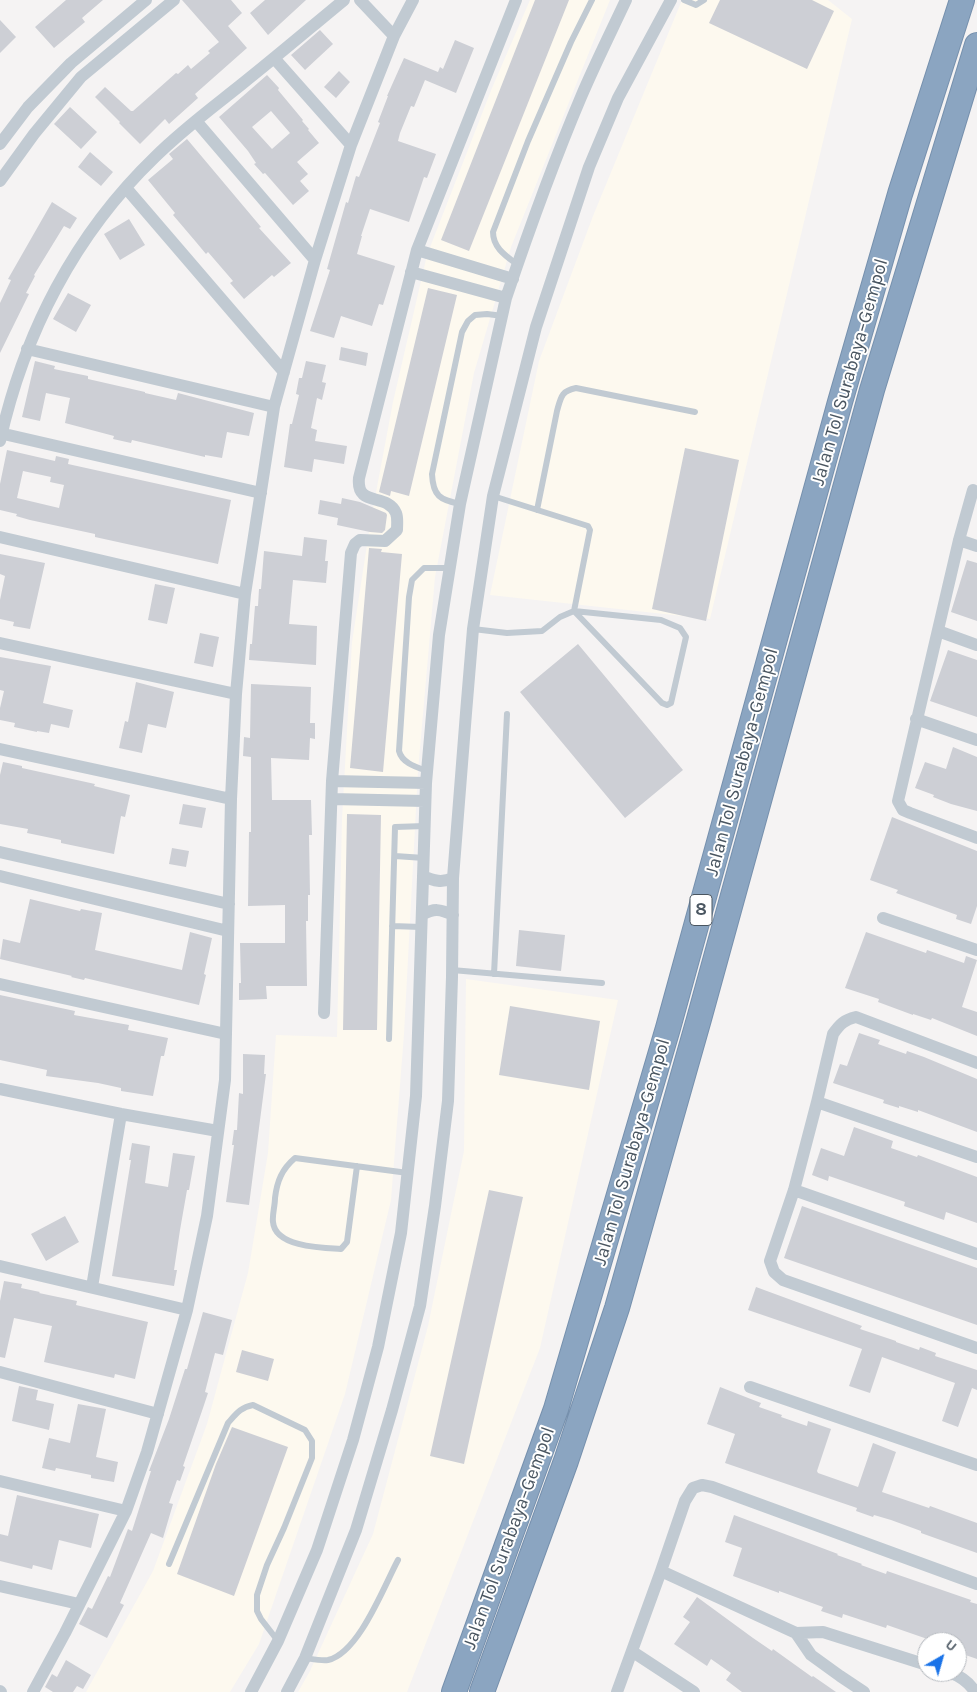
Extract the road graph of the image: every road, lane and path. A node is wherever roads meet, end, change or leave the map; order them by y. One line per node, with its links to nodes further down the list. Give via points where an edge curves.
1 (146, 0): 16 (street)
2 (174, 0): 17 (street)
3 (344, 0): 15 (street)
4 (360, 0): 13 (street)
5 (413, 0): 13 (street)
6 (516, 0): 23 (street)
7 (592, 0): 25 (lane, via 528,141 493,232 496,246)
8 (626, 0): 25 (street, via 578,105)
9 (671, 0): 37 (street, via 618,98 589,167 536,326)
10 (684, 0): 11 (lane, via 696,5)
11 (704, 0)
12 (962, 0): 117 (highway, Jalan Tol Surabaya–Gempol / 8, via 900,194 840,402 668,1028 556,1409)
13 (394, 36): 20 (street)
14 (977, 45): 118 (highway, Jalan Tol Surabaya–Gempol / 8, via 854,454 618,1308)
15 (274, 58): 18 (street); 20 (street)
16 (71, 63): 17 (street); 19 (street, via 28,107)
17 (81, 77): 21 (street)
18 (196, 121): 22 (street, via 154,157); 24 (street)
19 (0, 144)
20 (351, 145): 24 (street)
21 (0, 181)
22 (126, 188): 30 (street, via 100,218 59,279); 31 (street)
23 (417, 250): 26 (street); 27 (street)
24 (314, 260): 31 (street)
25 (518, 264): 27 (street)
26 (411, 272): 28 (street); 56 (street, via 358,486 364,496 392,507 397,515 397,530 385,541 360,540 351,553)
27 (513, 279): 28 (street)
28 (506, 298): 29 (street)
29 (502, 316): 38 (street); 38 (lane, via 474,315 462,332 457,350 432,486 445,501)
30 (26, 349): 32 (street); 34 (street)
31 (284, 372): 32 (street)
32 (274, 407): 36 (street)
33 (696, 412): 39 (lane, via 576,388 567,390 557,411)
34 (0, 436): 36 (street)
35 (973, 490): 41 (street)
36 (261, 493): 44 (street)
37 (493, 496): 39 (lane); 46 (street)
38 (460, 504): 43 (street)
39 (537, 510): 45 (lane, via 584,524 590,530)
40 (0, 537): 44 (street)
41 (959, 540): 42 (street); 47 (street)
42 (977, 546)
43 (449, 568): 55 (street, via 438,635); 55 (lane, via 424,568 412,580 409,597 399,751 400,756)
44 (245, 594): 50 (street)
45 (574, 611): 45 (lane, via 662,703 671,703 686,637 680,628 661,620); 46 (lane, via 542,631 507,633)
46 (474, 628): 67 (street)
47 (938, 631): 49 (street); 52 (street)
48 (0, 642): 50 (street)
49 (977, 645)
50 (236, 694): 57 (street)
51 (507, 714): 76 (lane)
52 (916, 719): 53 (street); 61 (street, via 899,792 900,806 910,813)
53 (977, 740)
54 (0, 749): 57 (street)
55 (426, 777): 56 (street); 59 (street)
56 (332, 781): 58 (street)
57 (231, 799): 68 (street)
58 (332, 799): 59 (street); 79 (street)
59 (426, 801): 60 (street)
60 (425, 826): 63 (lane, via 395,827); 64 (street)
61 (977, 838)
62 (0, 852): 68 (street)
63 (395, 856): 64 (lane); 72 (lane)
64 (424, 858): 66 (street)
65 (0, 876): 73 (street)
66 (423, 876): 67 (street, via 445,882); 71 (street)
67 (453, 878): 69 (street)
68 (229, 904): 73 (street)
69 (453, 915): 71 (street, via 432,910); 75 (street)
70 (884, 918): 74 (street)
71 (421, 921): 72 (lane); 89 (street, via 416,1096)
72 (392, 926): 81 (lane)
73 (228, 931): 80 (street)
74 (977, 950)
75 (452, 970): 76 (lane); 111 (street, via 448,1101 420,1306 356,1530)
76 (494, 974): 77 (lane)
77 (602, 983)
78 (0, 984): 80 (street)
79 (324, 1013)
80 (226, 1034): 86 (street, via 225,1080)
81 (390, 1039)
82 (977, 1063): 84 (street, via 856,1017 845,1020 833,1034)
83 (0, 1091): 85 (street)
84 (817, 1102): 87 (street); 90 (street)
85 (121, 1114): 86 (street); 93 (street)
86 (218, 1132): 94 (street)
87 (977, 1157)
88 (357, 1166): 88 (lane, via 295,1158 284,1167 276,1190 273,1223 278,1233 291,1242 341,1249 347,1242); 89 (lane)
89 (408, 1173): 109 (street, via 401,1233 380,1337 353,1440 316,1550)
90 (794, 1190): 91 (street); 95 (street, via 770,1262 774,1272 783,1280)
91 (977, 1254)
92 (0, 1266): 93 (street)
93 (92, 1287): 94 (street)
94 (188, 1310): 98 (street)
95 (977, 1348)
96 (0, 1372): 98 (street)
97 (750, 1387): 99 (street)
98 (158, 1414): 101 (street)
99 (977, 1465)
100 (0, 1481): 101 (street)
101 (126, 1511): 107 (street)
102 (398, 1560): 111 (lane, via 352,1645 328,1660)
103 (168, 1564): 109 (lane, via 228,1423 235,1414 253,1405 304,1430 312,1442 312,1458 257,1595 257,1611)
104 (661, 1571): 105 (street, via 684,1501 693,1488 702,1485); 108 (street); 110 (street)
105 (977, 1584)
106 (0, 1586): 107 (street)
107 (79, 1604): 114 (street)
108 (796, 1633): 112 (street, via 823,1632); 121 (street, via 811,1655)
109 (278, 1641): 115 (street)
110 (632, 1652): 119 (street); 120 (street)
111 (305, 1658): 116 (street)
112 (917, 1662)
113 (967, 1682): 122 (street)
114 (32, 1692)
115 (251, 1692)
116 (287, 1692)
117 (454, 1692)
118 (482, 1692)
119 (617, 1692)
120 (694, 1692)
121 (864, 1692)
122 (975, 1692)

